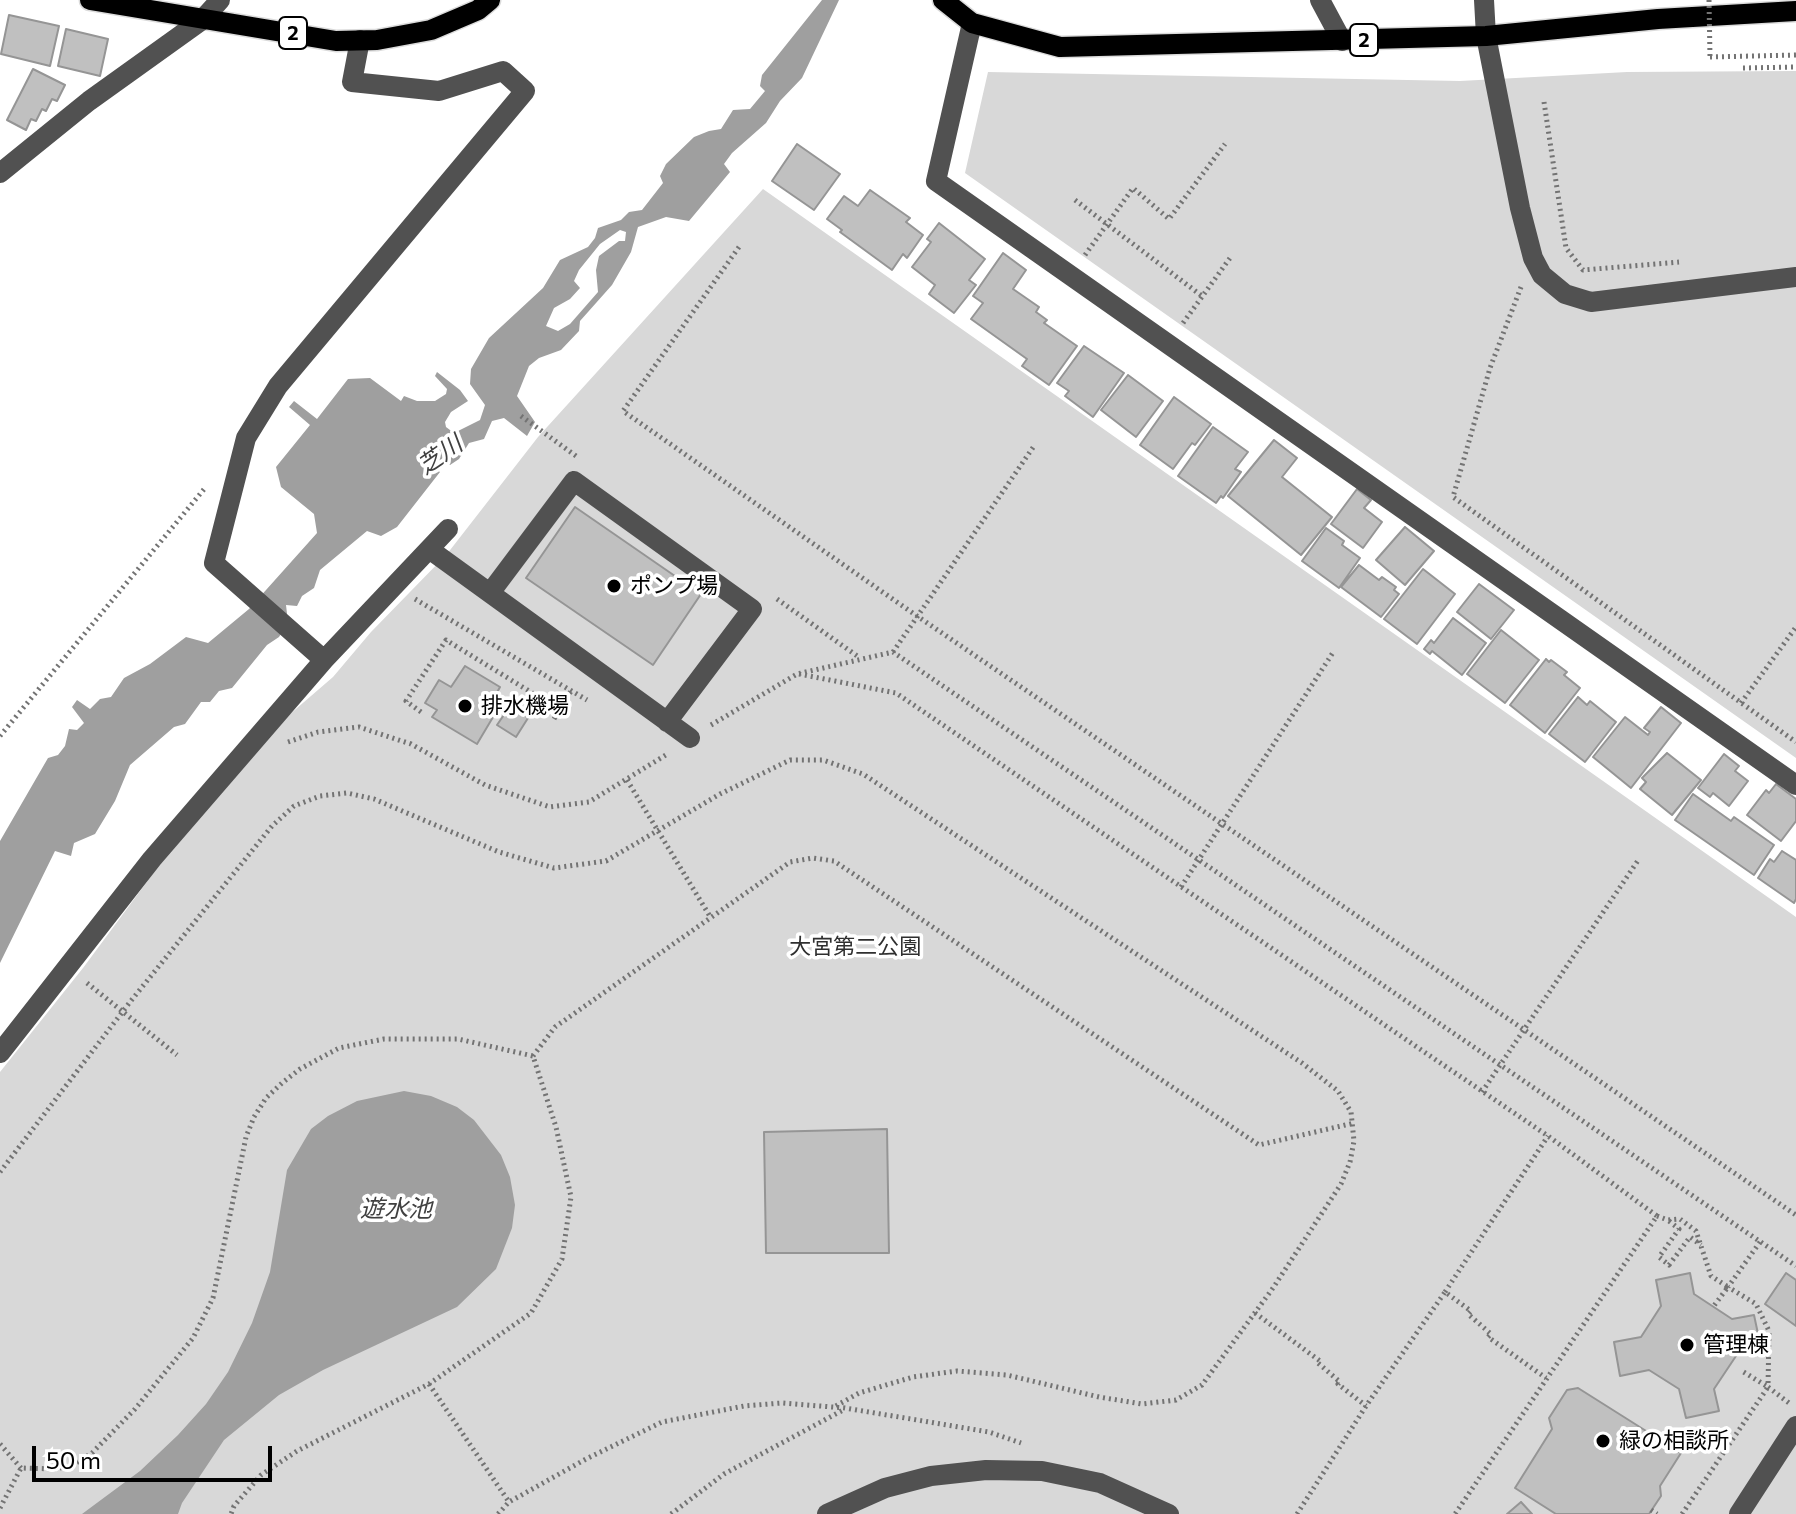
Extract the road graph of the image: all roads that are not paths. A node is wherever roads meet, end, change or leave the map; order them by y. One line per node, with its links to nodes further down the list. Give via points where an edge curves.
1 (90, 0): 8 (main road, 2)
2 (220, 0): 8 (street)
3 (490, 0): 11 (main road, 2, via 431,30)
4 (943, 0): 9 (main road, 2)
5 (1320, 0): 12 (street)
6 (1484, 0): 10 (street)
7 (1796, 11): 10 (main road, 2)
8 (202, 20): 11 (main road, 2, via 336,41); 13 (street)
9 (972, 23): 12 (main road, 2, via 1060,47); 21 (street, via 936,181)
10 (1486, 36): 12 (main road, 2); 14 (street, via 1533,258 1542,275 1565,294 1591,302)
11 (360, 40): 18 (street, via 352,82 439,91 503,71 525,91 278,386 246,438 214,563)
12 (1342, 41)
13 (0, 173)
14 (1796, 277)
15 (448, 529): 16 (street)
16 (429, 549): 17 (street); 18 (street)
17 (490, 593): 19 (street); 19 (street, via 574,481 752,609)
18 (324, 660): 22 (street, via 152,859)
19 (667, 722): 20 (street)
20 (690, 738)
21 (1796, 785)
22 (0, 1053)
23 (1796, 1426): 26 (street)
24 (827, 1514): 25 (street, via 885,1488 986,1470 1042,1471 1100,1483)
25 (1169, 1514)
26 (1739, 1514)

